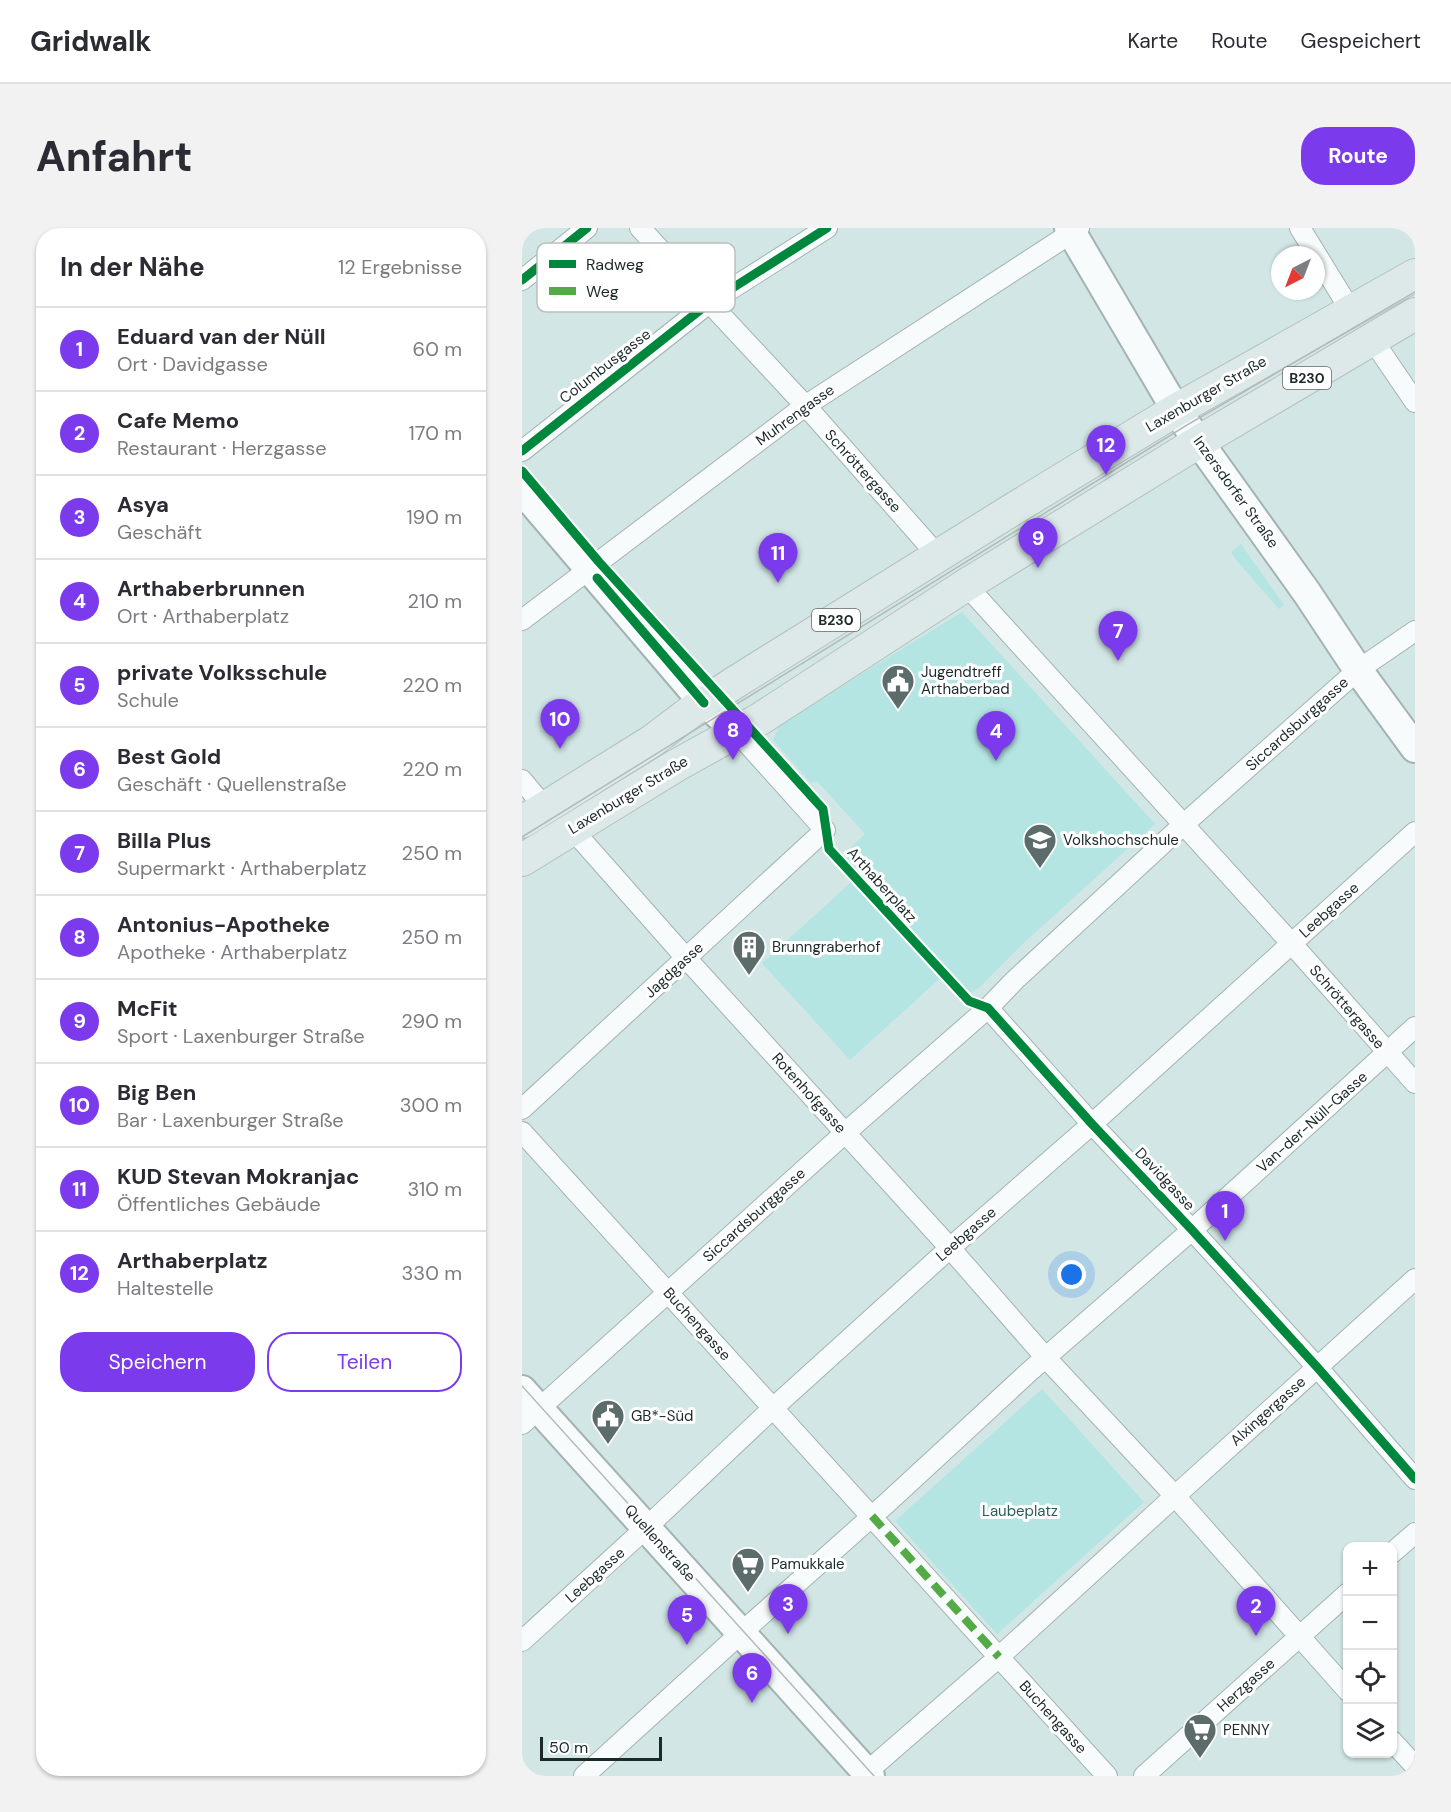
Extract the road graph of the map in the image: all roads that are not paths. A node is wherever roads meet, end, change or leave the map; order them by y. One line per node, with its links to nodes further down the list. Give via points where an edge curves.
1 (587, 228): 6 (street)
2 (640, 228): 7 (street, Schröttergasse)
3 (827, 228): 11 (street, Columbusgasse)
4 (1300, 228): 12 (street)
5 (1073, 229): 18 (street, Muhrengasse); 19 (street, Inzersdorfer Straße)
6 (568, 243)
7 (654, 243)
8 (537, 268): 10 (street)
9 (1415, 275): 12 (main road, Laxenburger Straße / B230)
10 (522, 280)
11 (735, 286)
12 (1351, 311): 19 (main road, Laxenburger Straße / B230)
13 (698, 312): 21 (street, Columbusgasse)
14 (717, 312): 18 (street, Schröttergasse)
15 (1415, 314): 16 (main road, B230)
16 (1372, 339): 17 (street); 20 (main road, B230)
17 (1415, 402)
18 (805, 406): 23 (street, Schröttergasse); 24 (street, Muhrengasse)
19 (1176, 410): 20 (street, Inzersdorfer Straße); 23 (main road, Laxenburger Straße / B230)
20 (1200, 441): 25 (main road, B230); 28 (street, Inzersdorfer Straße)
21 (522, 451)
22 (522, 490): 24 (street)
23 (939, 557): 29 (main road, B230)
24 (589, 569): 26 (street, Muhrengasse); 29 (street)
25 (966, 585): 30 (main road, B230); 34 (street)
26 (522, 620)
27 (1415, 631): 28 (street, Siccardsburggasse)
28 (1358, 670): 31 (street, Inzersdorfer Straße); 34 (street, Siccardsburggasse)
29 (704, 703): 30 (street); 33 (main road, B230, via 652,741)
30 (737, 732): 35 (main road, Laxenburger Straße / B230); 39 (street, Jagdgasse, via 825,830)
31 (1415, 748)
32 (522, 780): 33 (street)
33 (534, 815)
34 (1184, 824): 38 (street, Schröttergasse); 40 (street)
35 (572, 829): 37 (main road, Laxenburger Straße / B230); 39 (street, Rotenhofgasse)
36 (1415, 832): 38 (street, Leebgasse)
37 (522, 860)
38 (1292, 944): 42 (street, Schröttergasse); 45 (street, Leebgasse)
39 (686, 958): 44 (street, Jagdgasse); 47 (street, Rotenhofgasse)
40 (988, 1008): 45 (street, Davidgasse); 47 (street, Siccardsburggasse)
41 (1415, 1027): 42 (street, Van-der-Nüll-Gasse)
42 (1388, 1053): 43 (street, Schröttergasse); 48 (street, Van-der-Nüll-Gasse)
43 (1415, 1083)
44 (522, 1109)
45 (1092, 1124): 48 (street, Davidgasse); 49 (street, Leebgasse)
46 (522, 1132): 51 (street, Buchengasse)
47 (846, 1133): 49 (street, Rotenhofgasse); 51 (street, Siccardsburggasse)
48 (1192, 1230): 52 (street, Van-der-Nüll-Gasse); 53 (street, Davidgasse)
49 (950, 1248): 52 (street, Rotenhofgasse); 55 (street, Leebgasse)
50 (1415, 1280): 53 (street, Alxingergasse)
51 (669, 1292): 54 (street, Siccardsburggasse); 55 (street, Buchengasse)
52 (1046, 1358): 57 (street); 58 (street)
53 (1317, 1367): 56 (street, Davidgasse); 57 (street, Alxingergasse)
54 (528, 1408): 59 (street, Quellenstraße)
55 (772, 1409): 58 (street, Buchengasse); 59 (street, Leebgasse)
56 (1415, 1479)
57 (1175, 1496): 64 (street); 66 (street)
58 (872, 1516): 63 (street); 66 (street)
59 (647, 1527): 63 (street, Quellenstraße); 65 (street, Leebgasse)
60 (1415, 1533): 61 (street)
61 (1397, 1549)
62 (1344, 1596): 64 (street, Herzgasse)
63 (741, 1633): 70 (street, Quellenstraße); 71 (street)
64 (1299, 1637): 67 (street); 73 (street, Herzgasse)
65 (522, 1641)
66 (999, 1657): 70 (street); 72 (street, Buchengasse)
67 (1343, 1686)
68 (1397, 1746): 69 (street)
69 (1415, 1766)
70 (866, 1775)
71 (584, 1776)
72 (1107, 1776)
73 (1144, 1776)

